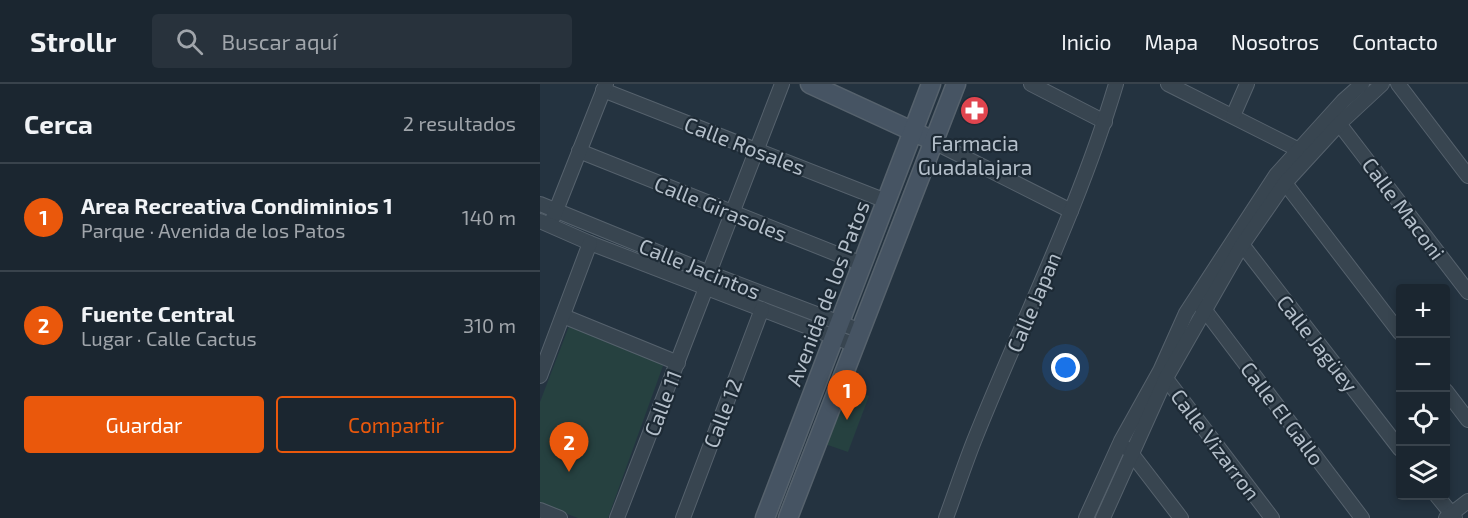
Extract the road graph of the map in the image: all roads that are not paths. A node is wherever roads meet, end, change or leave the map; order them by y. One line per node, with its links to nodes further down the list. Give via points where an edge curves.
1 (782, 84): 18 (street)
2 (810, 84): 16 (street)
3 (932, 84): 16 (street, Avenida de los Patos)
4 (956, 84): 17 (street)
5 (1031, 84): 15 (street)
6 (1116, 84): 15 (street, Calle Japan)
7 (1168, 84): 13 (street)
8 (1247, 84): 13 (street)
9 (1362, 84): 14 (street)
10 (1382, 84): 14 (street)
11 (1398, 84): 21 (street)
12 (604, 87): 18 (street, Calle Rosales); 19 (street)
13 (1233, 116): 20 (street)
14 (1336, 119): 20 (street); 34 (street, Calle Maconi)
15 (1105, 122): 26 (street, Calle Japan)
16 (914, 131): 17 (street); 23 (street, Avenida de los Patos)
17 (934, 142): 26 (street); 40 (street)
18 (757, 150): 23 (street, Calle Rosales); 27 (street)
19 (579, 151): 25 (street); 27 (street, Calle Girasoles)
20 (1304, 153): 22 (street)
21 (1468, 176)
22 (1280, 179): 29 (street); 38 (street)
23 (886, 201): 31 (street, Avenida de los Patos)
24 (540, 204): 25 (street, Calle Jacintos)
25 (556, 210): 28 (street); 32 (street, Calle Jacintos)
26 (1071, 211): 58 (street, Calle Japan, via 975,437)
27 (733, 212): 31 (street, Calle Girasoles); 32 (street)
28 (545, 223): 30 (street, Calle Jacintos)
29 (1239, 241): 35 (street); 47 (street, Calle Jagüey)
30 (590, 243): 33 (street, Calle Jacintos); 37 (street)
31 (862, 264): 39 (street, Avenida de los Patos)
32 (709, 273): 39 (street, Calle Jacintos)
33 (706, 288): 36 (street, Calle Jacintos); 41 (street, Calle 11)
34 (1468, 292)
35 (1199, 305): 42 (street); 63 (street, Calle El Gallo)
36 (762, 309): 39 (street, Calle Jacintos); 55 (street, Calle 12)
37 (563, 316): 41 (street); 43 (street)
38 (1396, 327)
39 (837, 330): 40 (street, Calle Jacintos); 56 (street, Avenida de los Patos)
40 (858, 338): 57 (street)
41 (678, 363): 54 (street, Calle 11)
42 (1163, 374): 46 (street); 48 (street); 62 (street, Calle Vizarron)
43 (540, 376)
44 (1447, 392): 45 (street)
45 (1468, 420)
46 (1121, 441): 48 (street); 59 (street)
47 (1399, 446)
48 (1132, 454): 60 (street); 61 (street)
49 (1440, 500): 53 (street)
50 (1468, 501): 53 (street)
51 (540, 510): 52 (street)
52 (555, 517)
53 (1451, 517)
54 (617, 518)
55 (683, 518)
56 (765, 518)
57 (788, 518)
58 (946, 518)
59 (1086, 518)
60 (1103, 518)
61 (1181, 518)
62 (1272, 518)
63 (1362, 518)

